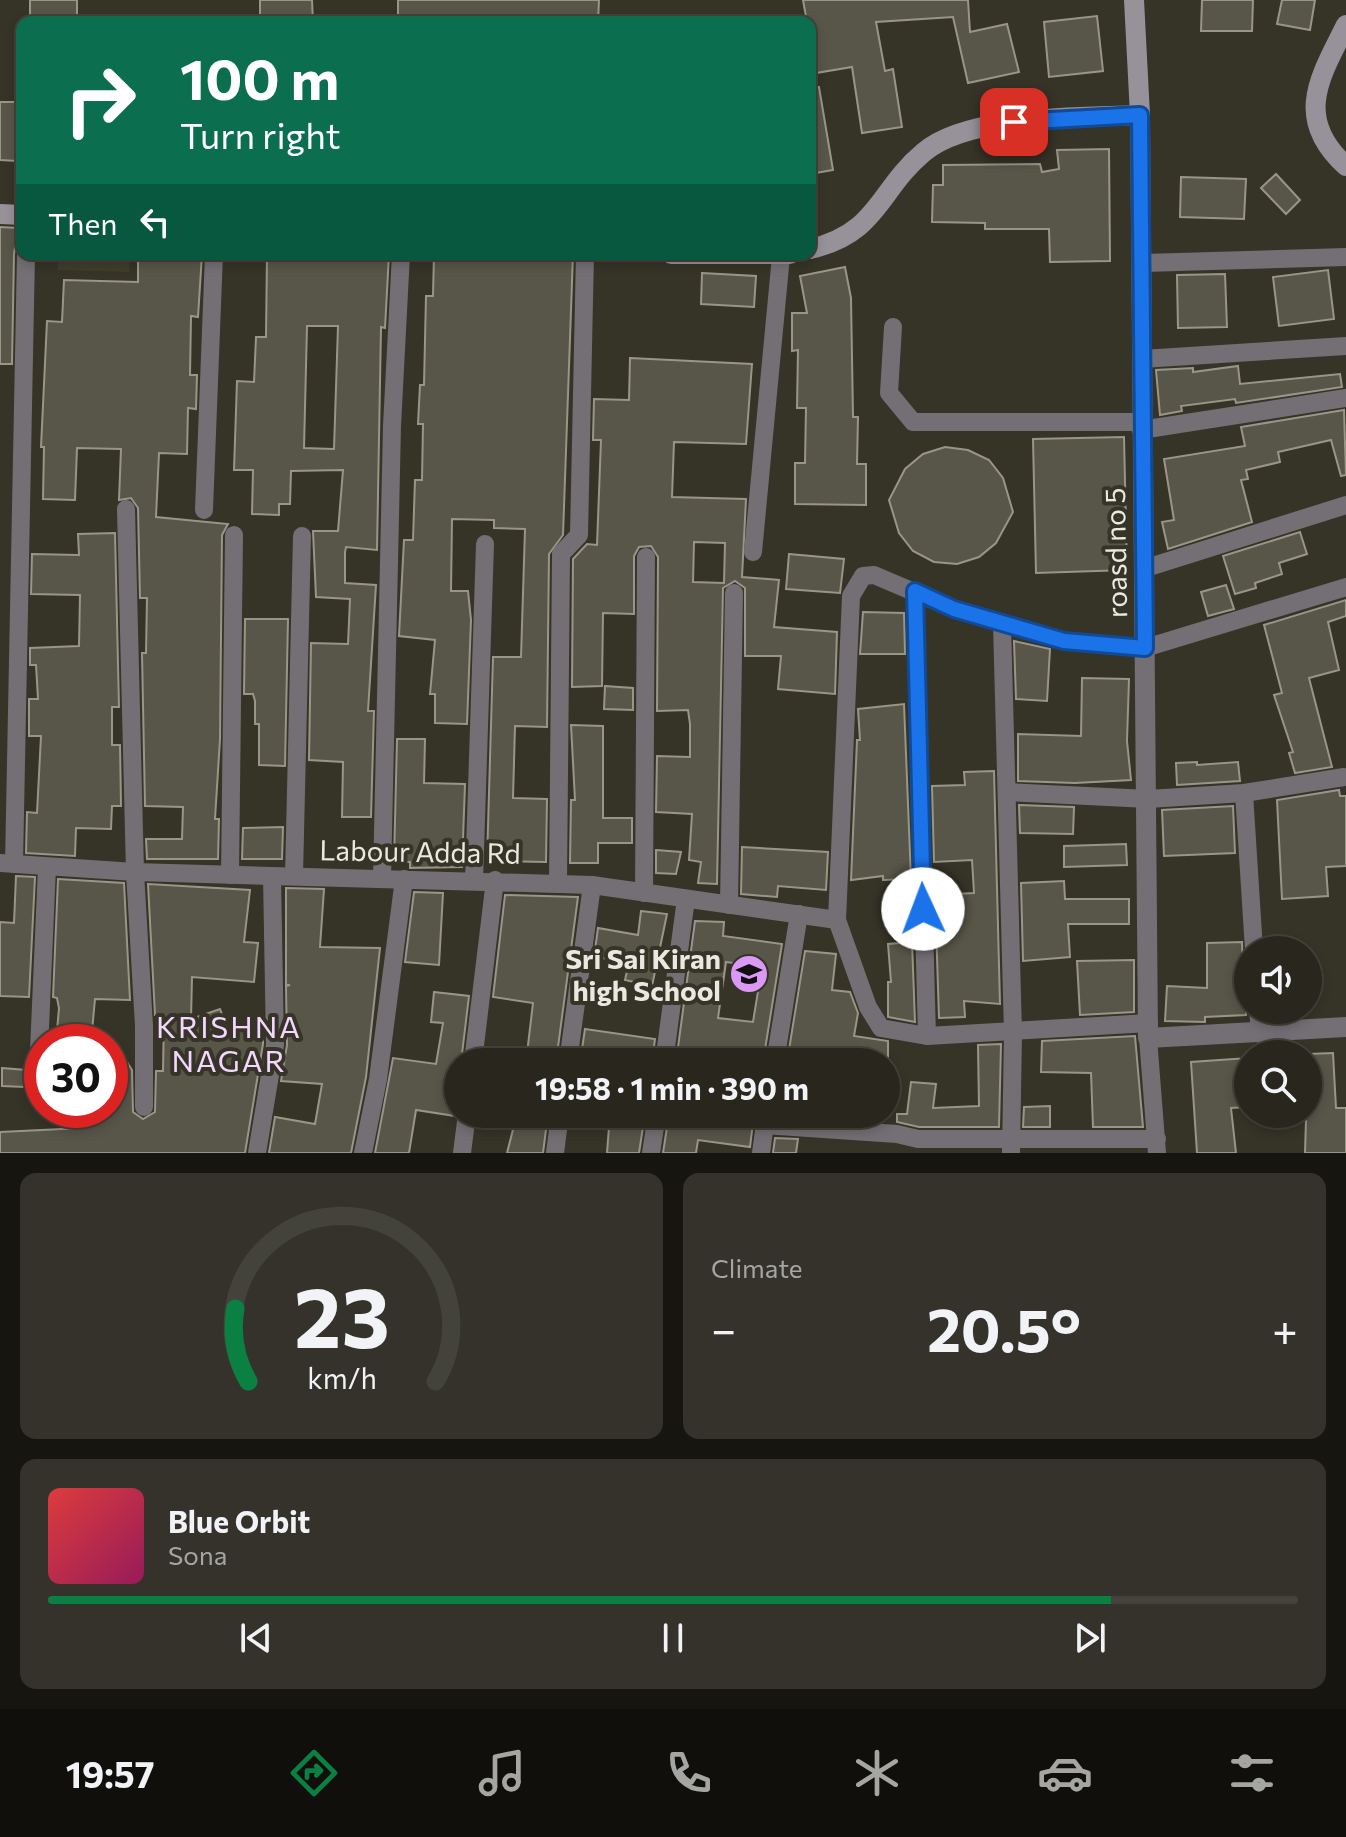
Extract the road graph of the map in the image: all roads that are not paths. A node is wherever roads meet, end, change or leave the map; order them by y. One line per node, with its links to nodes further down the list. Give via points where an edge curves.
1 (1134, 0): 3 (main road)
2 (1346, 25): 4 (main road, via 1316,85 1315,111 1324,137)
3 (1140, 115): 5 (main road, via 1014,122 963,133 925,151 872,217 845,238); 12 (street, roasd no 5)
4 (1346, 166)
5 (816, 247)
6 (1346, 257): 12 (street)
7 (26, 260): 36 (street)
8 (214, 260): 20 (street)
9 (401, 260): 42 (street)
10 (585, 260): 46 (street, via 579,535 561,554)
11 (784, 260): 24 (street)
12 (1144, 263): 15 (street, roasd no 5)
13 (893, 327): 17 (street, via 889,393 913,422)
14 (1346, 346): 15 (street)
15 (1142, 359): 17 (street, roasd no 5)
16 (1346, 398): 17 (street)
17 (1140, 426): 26 (street, roasd no 5)
18 (1346, 505): 26 (street)
19 (126, 509): 38 (street)
20 (204, 510)
21 (234, 535): 39 (street)
22 (302, 536): 41 (street)
23 (485, 544): 44 (street)
24 (753, 552)
25 (646, 557): 48 (street)
26 (1143, 569): 31 (street, roasd no 5)
27 (1346, 587): 31 (street)
28 (915, 591): 30 (street); 52 (street, via 874,575 863,576 851,596); 60 (street)
29 (734, 593): 50 (street)
30 (1002, 624): 31 (street, via 1064,641); 33 (street)
31 (1145, 648): 35 (street, roasd no 5)
32 (1344, 777): 34 (street)
33 (1007, 792): 35 (street); 58 (street)
34 (1244, 793): 35 (street); 53 (street)
35 (1148, 799): 57 (street, roasd no 5)
36 (7, 864): 37 (street, Labour Adda Rd)
37 (47, 867): 38 (street, Labour Adda Rd); 54 (street)
38 (135, 872): 39 (street, Labour Adda Rd); 65 (street)
39 (230, 875): 40 (street, Labour Adda Rd)
40 (272, 876): 41 (street, Labour Adda Rd); 74 (street, via 275,1045)
41 (294, 876): 42 (street, Labour Adda Rd)
42 (382, 878): 43 (street, Labour Adda Rd)
43 (404, 879): 44 (street, Labour Adda Rd); 75 (street)
44 (474, 880): 45 (street, Labour Adda Rd)
45 (495, 880): 46 (street, Labour Adda Rd); 61 (street)
46 (558, 883): 47 (street, Labour Adda Rd)
47 (592, 885): 48 (street, Labour Adda Rd); 62 (street)
48 (644, 893): 49 (street, Labour Adda Rd)
49 (686, 899): 50 (street, Labour Adda Rd); 63 (street)
50 (729, 905): 51 (street, Labour Adda Rd)
51 (799, 914): 52 (street, Labour Adda Rd); 64 (street)
52 (837, 920): 60 (street, via 868,1007 881,1028)
53 (1253, 936)
54 (40, 1024)
55 (1259, 1024): 59 (street)
56 (1346, 1027): 59 (street)
57 (1148, 1030): 58 (street); 59 (street); 72 (street)
58 (1013, 1033): 60 (street); 73 (street)
59 (1260, 1034)
60 (927, 1036)
61 (475, 1048)
62 (570, 1048)
63 (666, 1048)
64 (777, 1048)
65 (144, 1107)
66 (465, 1128): 76 (street)
67 (558, 1128): 77 (street)
68 (655, 1128): 78 (street)
69 (764, 1128): 79 (street)
70 (844, 1128): 71 (street, via 897,1134)
71 (918, 1146): 73 (street)
72 (1157, 1146): 73 (street)
73 (1011, 1147)
74 (257, 1153)
75 (363, 1153)
76 (462, 1153)
77 (555, 1153)
78 (651, 1153)
79 (761, 1153)

